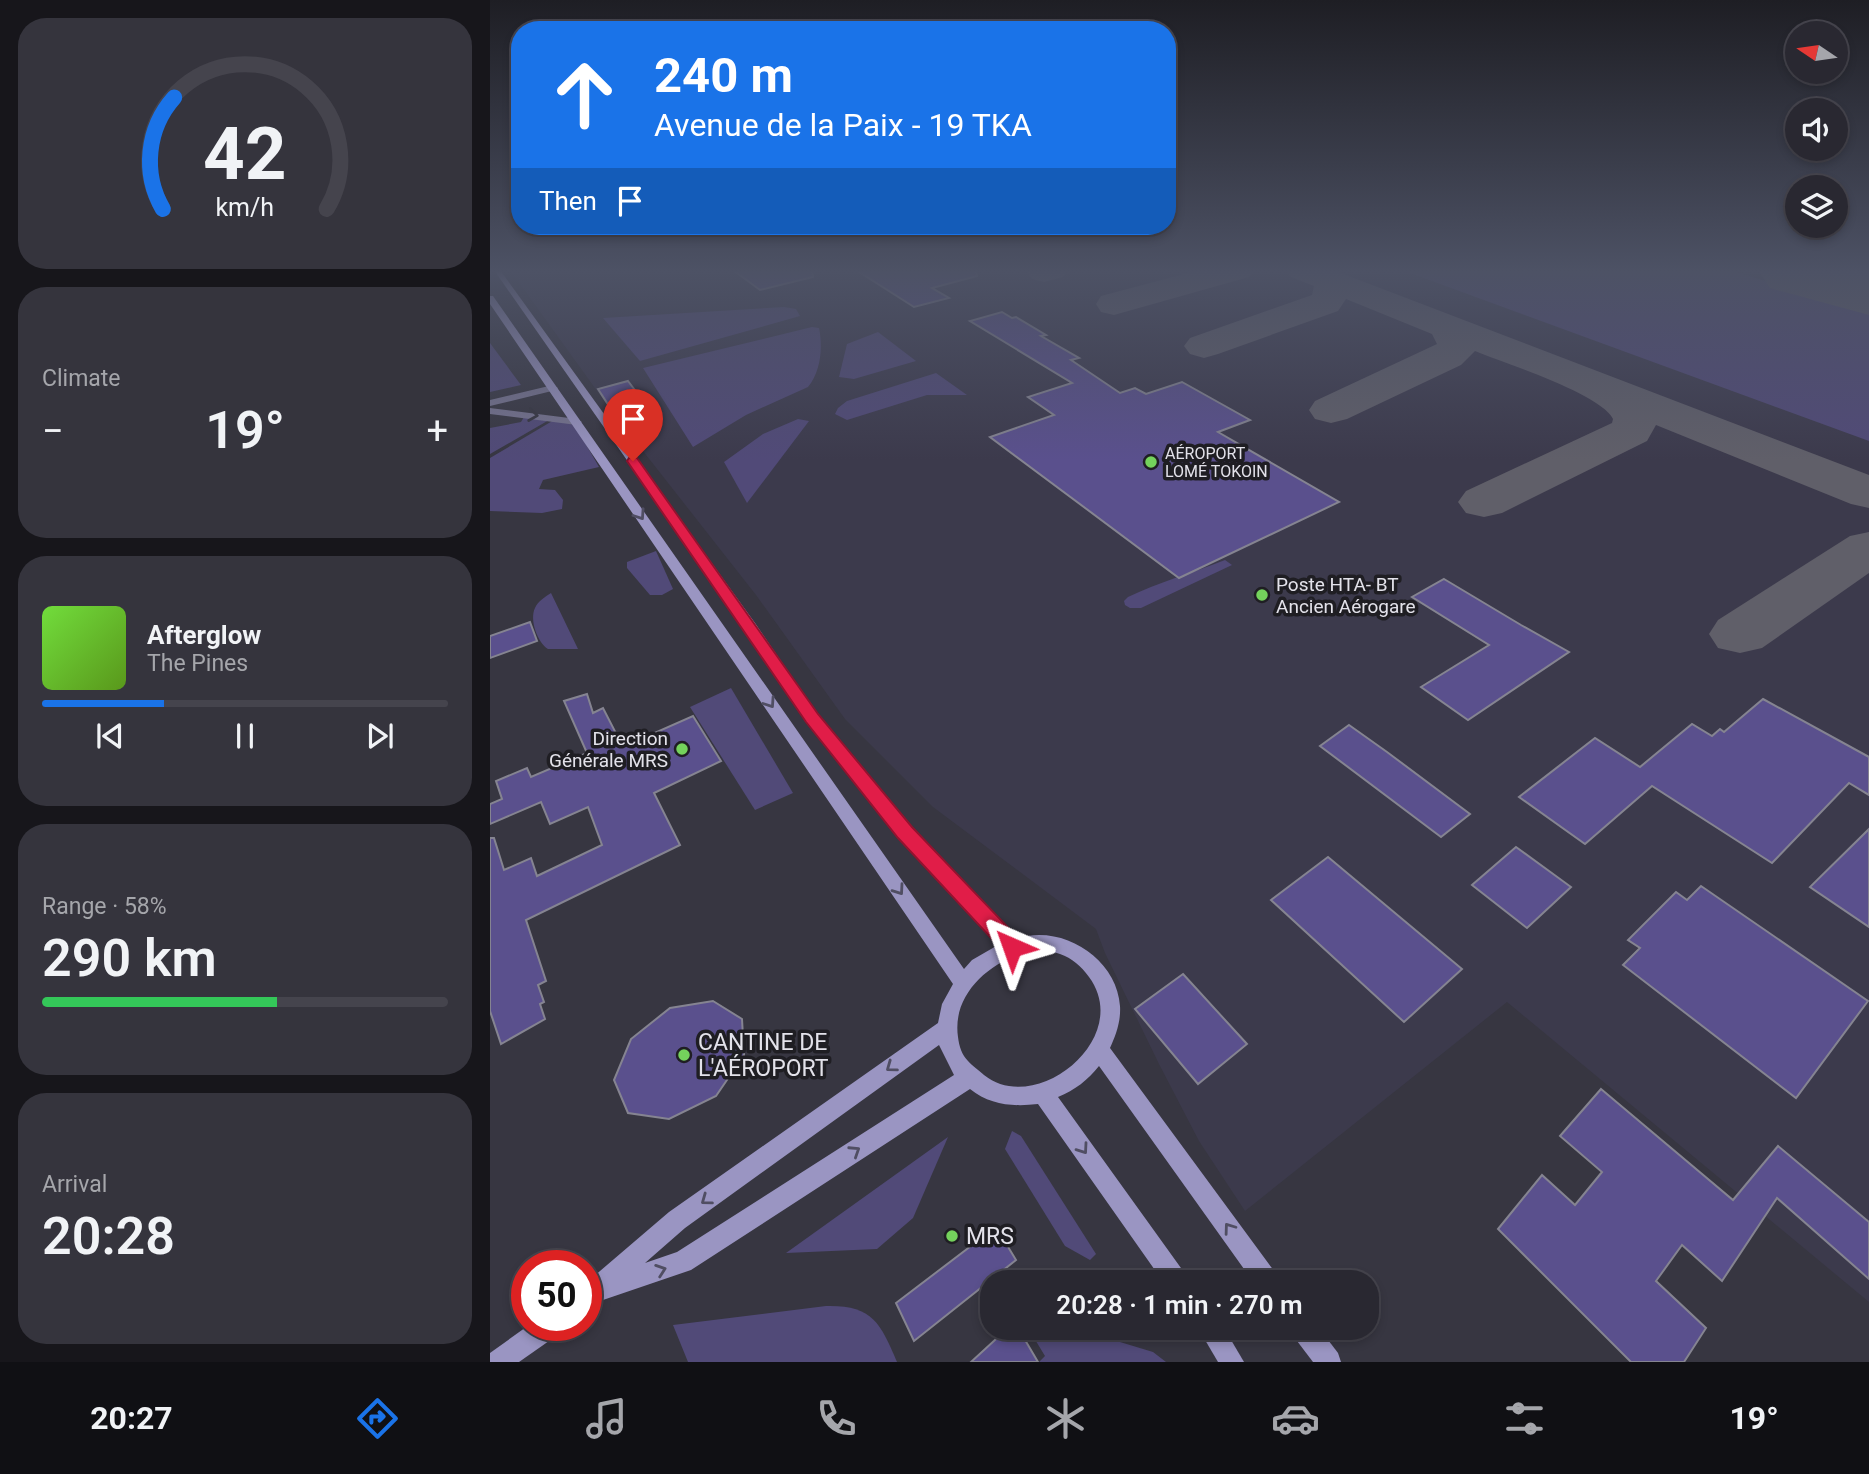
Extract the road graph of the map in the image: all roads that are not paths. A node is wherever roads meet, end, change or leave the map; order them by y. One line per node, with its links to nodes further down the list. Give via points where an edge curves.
1 (515, 334): 3 (main road)
2 (542, 334): 7 (main road, via 812,718 905,833)
3 (553, 388): 4 (street); 6 (main road)
4 (490, 403)
5 (490, 411): 6 (street, one-way to 6)
6 (577, 422): 8 (main road, one-way to 8)
7 (1012, 947): 8 (main road, via 976,966); 10 (main road, via 1056,945 1080,954 1099,972 1110,996 1110,1023)
8 (962, 982): 9 (main road)
9 (946, 1028): 11 (main road, via 951,1055); 15 (main road, one-way to 15, via 677,1220)
10 (1100, 1051): 12 (main road, via 1086,1069); 14 (main road, one-way to 10)
11 (968, 1078): 12 (main road, via 990,1091 1016,1096); 16 (main road, one-way to 11, via 683,1262)
12 (1043, 1093): 13 (main road, one-way to 13)
13 (1169, 1270)
14 (1260, 1270)
15 (602, 1286)
16 (602, 1291)
17 (1218, 1340): 21 (main road)
18 (1312, 1340): 22 (main road)
19 (528, 1341): 20 (main road)
20 (498, 1362)
21 (1232, 1362)
22 (1329, 1362)

